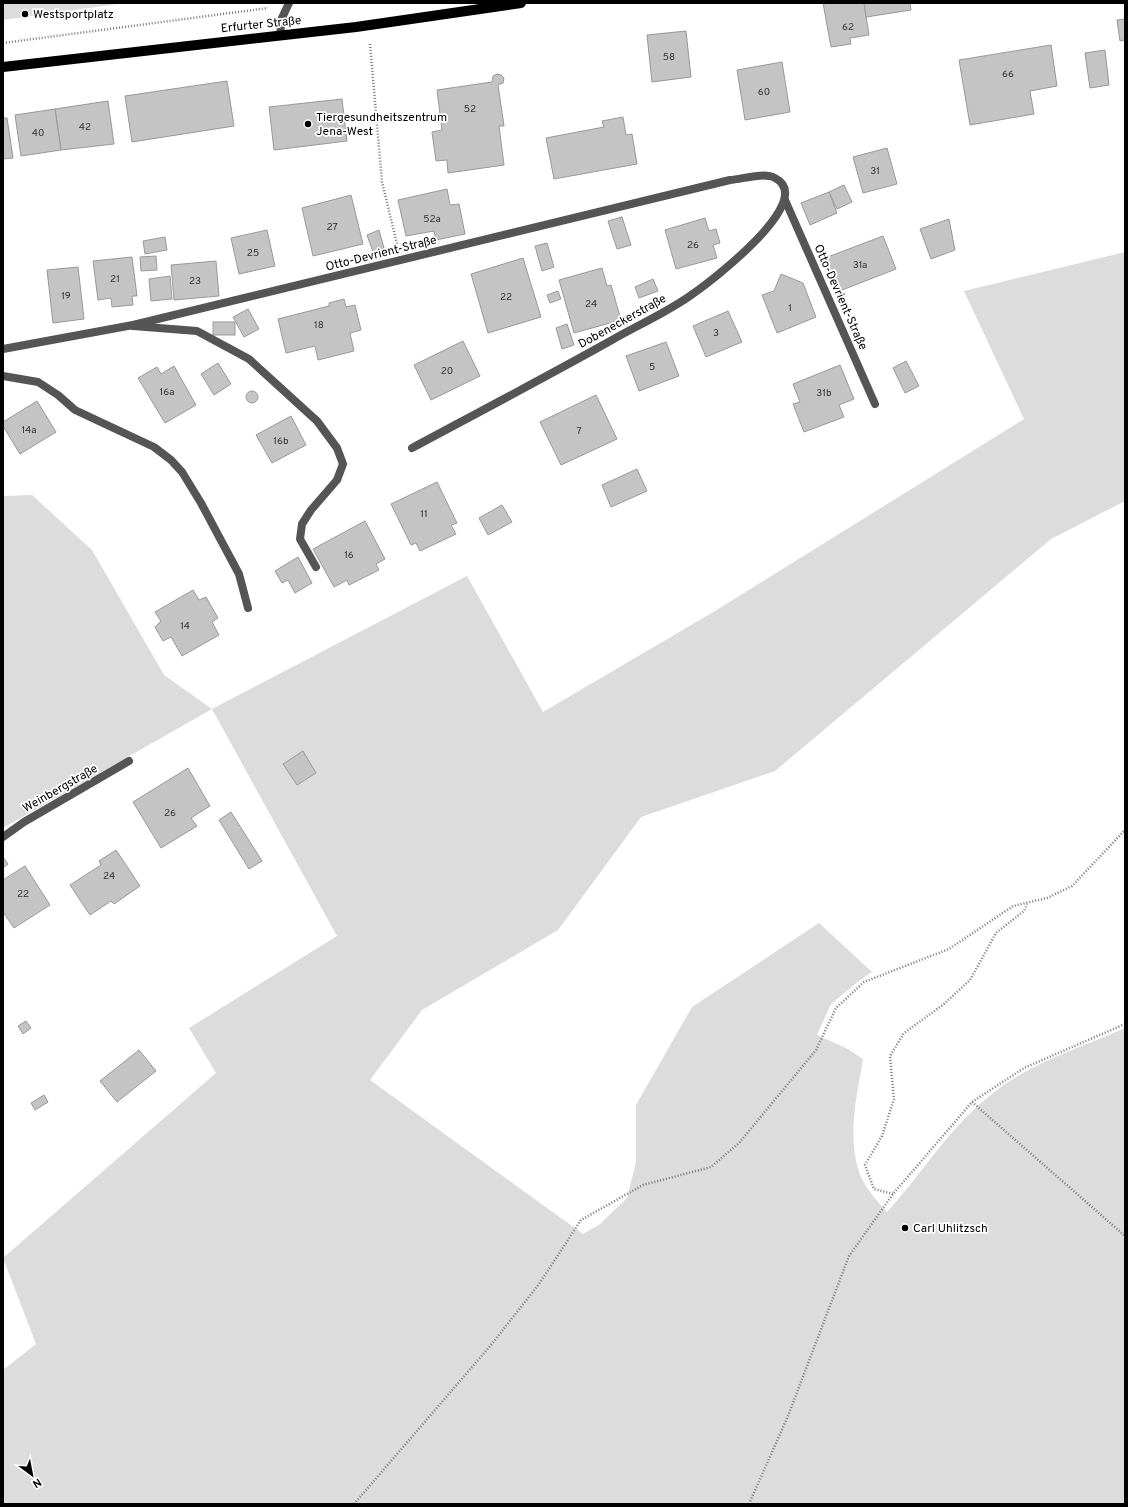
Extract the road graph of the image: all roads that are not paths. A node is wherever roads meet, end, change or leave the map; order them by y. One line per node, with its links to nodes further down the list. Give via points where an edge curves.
1 (521, 3): 3 (main road, Erfurter Straße)
2 (288, 4): 3 (street, via 282,18)
3 (280, 35): 4 (main road, Erfurter Straße)
4 (3, 67)
5 (785, 200): 6 (street, Otto-Devrient-Straße, via 782,183 774,178 764,176 730,180); 9 (street, Otto-Devrient-Straße); 10 (street, Dobeneckerstraße, via 759,238 734,262 693,294)
6 (132, 325): 7 (street, Otto-Devrient-Straße); 11 (street, via 197,331 249,359 325,432 337,448 343,464 337,480 302,524 300,538)
7 (3, 349)
8 (3, 376): 12 (street, via 38,382 75,410 154,447 171,460 182,472 201,503 239,574)
9 (876, 404)
10 (412, 448)
11 (316, 567)
12 (248, 608)
13 (129, 761): 14 (street, Weinbergstraße)
14 (3, 837)

